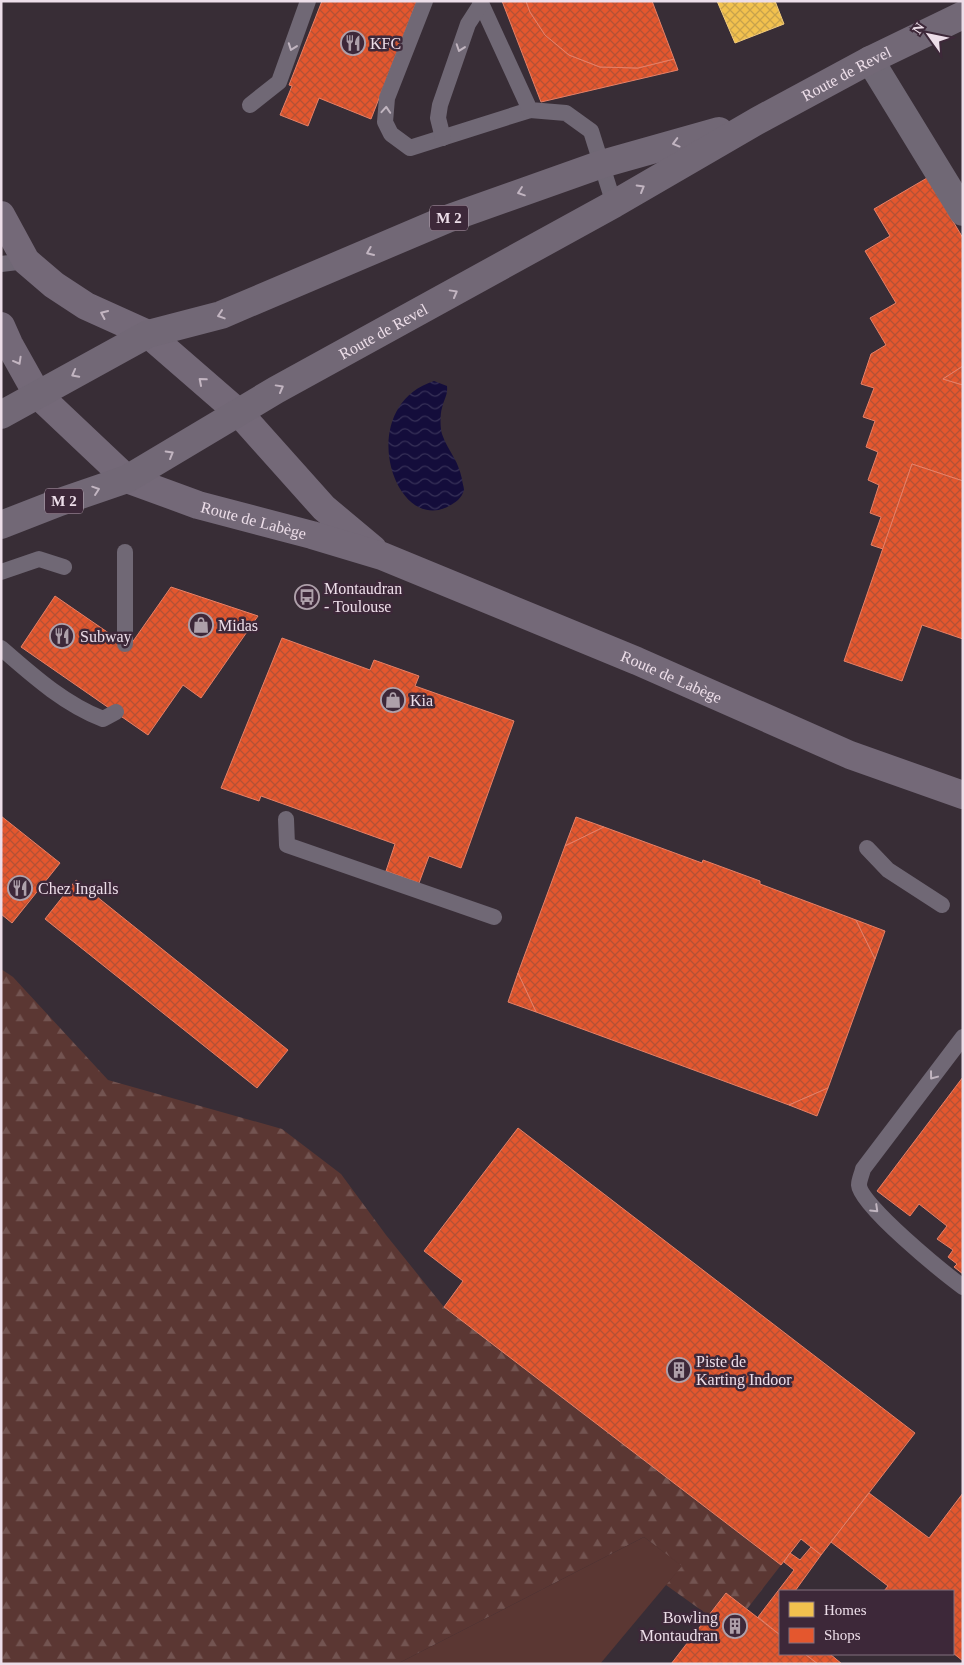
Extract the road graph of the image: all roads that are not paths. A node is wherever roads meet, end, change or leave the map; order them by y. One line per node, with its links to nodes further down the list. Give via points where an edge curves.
1 (308, 1): 6 (lane, one-way to 6, via 279,82)
2 (425, 1): 9 (lane, one-way to 2, via 410,148 391,134 385,122 386,98)
3 (481, 3): 7 (lane); 9 (lane, one-way to 9, via 468,24 440,105 438,118)
4 (956, 11): 5 (main road, Route de Revel / M 2)
5 (870, 60): 8 (main road, Route de Revel / M 2); 12 (street)
6 (250, 105)
7 (530, 110): 9 (lane); 10 (lane, via 566,113 591,131)
8 (757, 121): 10 (main road, Route de Revel / M 2, one-way to 10); 11 (main road, Route de Revel / M 2, one-way to 8)
9 (443, 138)
10 (602, 164): 11 (lane); 16 (main road, Route de Revel / M 2, one-way to 16, via 447,219 221,316)
11 (614, 204): 18 (main road, Route de Revel / M 2, one-way to 11)
12 (963, 212)
13 (1, 215): 14 (main road, Route de Labège)
14 (14, 262): 16 (main road, Route de Labège, one-way to 14, via 86,306)
15 (1, 326): 17 (main road, one-way to 17)
16 (148, 334): 17 (main road, Route de Revel, one-way to 17); 18 (main road, Route de Labège, one-way to 16)
17 (37, 394): 19 (main road, Route de Revel); 20 (main road)
18 (239, 413): 20 (main road, Route de Revel, one-way to 18); 23 (main road, Route de Labège, via 324,508)
19 (1, 415)
20 (128, 479): 21 (main road, Route de Revel / M 2, one-way to 20); 23 (main road, Route de Labège, via 198,505)
21 (1, 525)
22 (125, 552): 26 (lane)
23 (382, 556): 29 (main road, Route de Labège, via 637,661 850,755)
24 (64, 567): 25 (lane, via 39,560)
25 (1, 572)
26 (125, 644)
27 (1, 648): 28 (lane, via 30,674 84,712 103,719)
28 (116, 712)
29 (963, 795)
30 (286, 819): 33 (lane, via 287,845)
31 (867, 848): 32 (lane, via 888,870)
32 (942, 906)
33 (494, 918)
34 (963, 1037): 35 (lane, one-way to 35, via 863,1169 859,1185 868,1202 936,1267)
35 (963, 1287)

